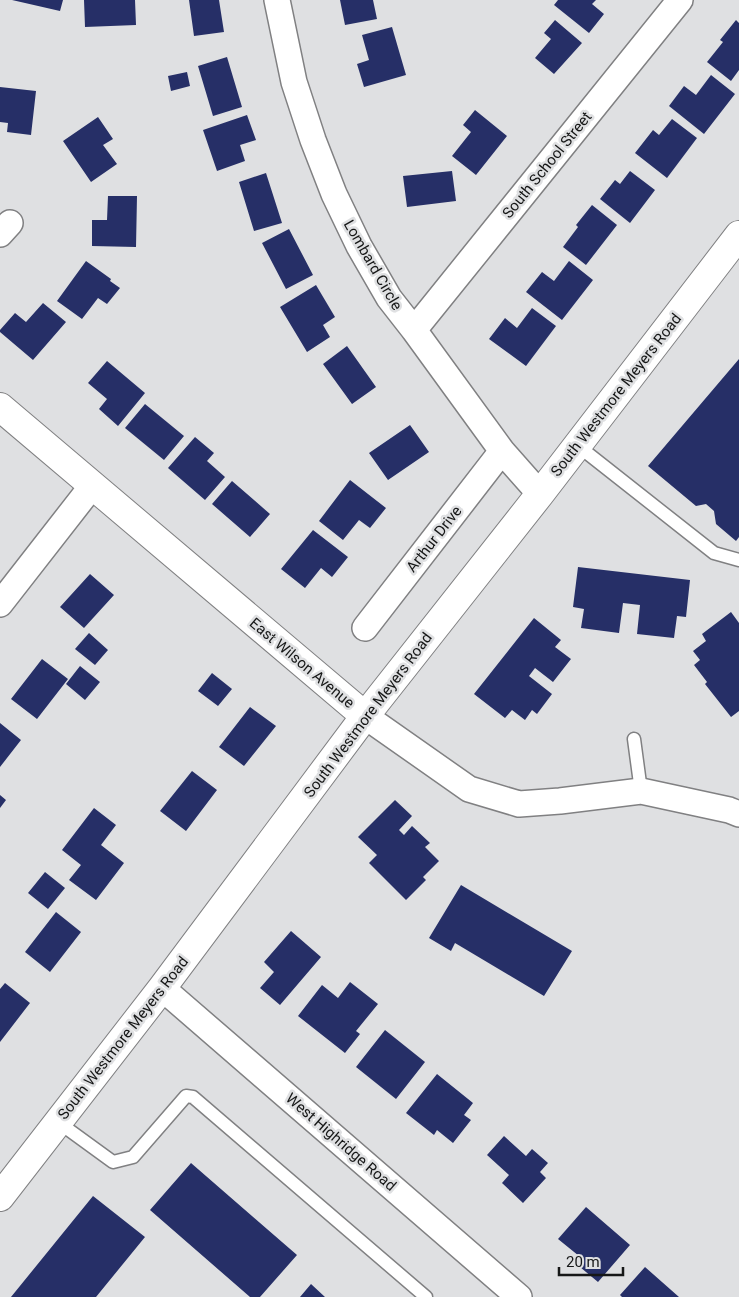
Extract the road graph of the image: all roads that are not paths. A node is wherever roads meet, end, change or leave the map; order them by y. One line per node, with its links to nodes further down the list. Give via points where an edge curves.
1 (277, 0): 4 (street, Lombard Circle, via 294,82 312,140 334,194 389,298)
2 (680, 0): 4 (street, South School Street)
3 (739, 235): 6 (street, South Westmore Meyers Road)
4 (414, 330): 7 (street, Lombard Circle)
5 (0, 407): 8 (street, East Wilson Avenue)
6 (578, 445): 9 (street, South Westmore Meyers Road); 10 (lane, via 714,552)
7 (502, 451): 9 (street, Lombard Circle); 12 (street, Arthur Drive)
8 (92, 486): 11 (street); 13 (street, East Wilson Avenue)
9 (540, 494): 13 (street, South Westmore Meyers Road)
10 (739, 560)
11 (0, 604)
12 (365, 628)
13 (365, 716): 15 (street, East Wilson Avenue, via 469,789 519,804); 17 (street, South Westmore Meyers Road)
14 (634, 739): 15 (lane)
15 (641, 791): 16 (street, East Wilson Avenue)
16 (739, 814)
17 (162, 988): 18 (street, South Westmore Meyers Road); 21 (street, West Highridge Road)
18 (58, 1122): 19 (street, South Westmore Meyers Road); 20 (lane, via 113,1162 133,1157 186,1096 194,1096)
19 (0, 1197)
20 (426, 1297)
21 (519, 1297)

